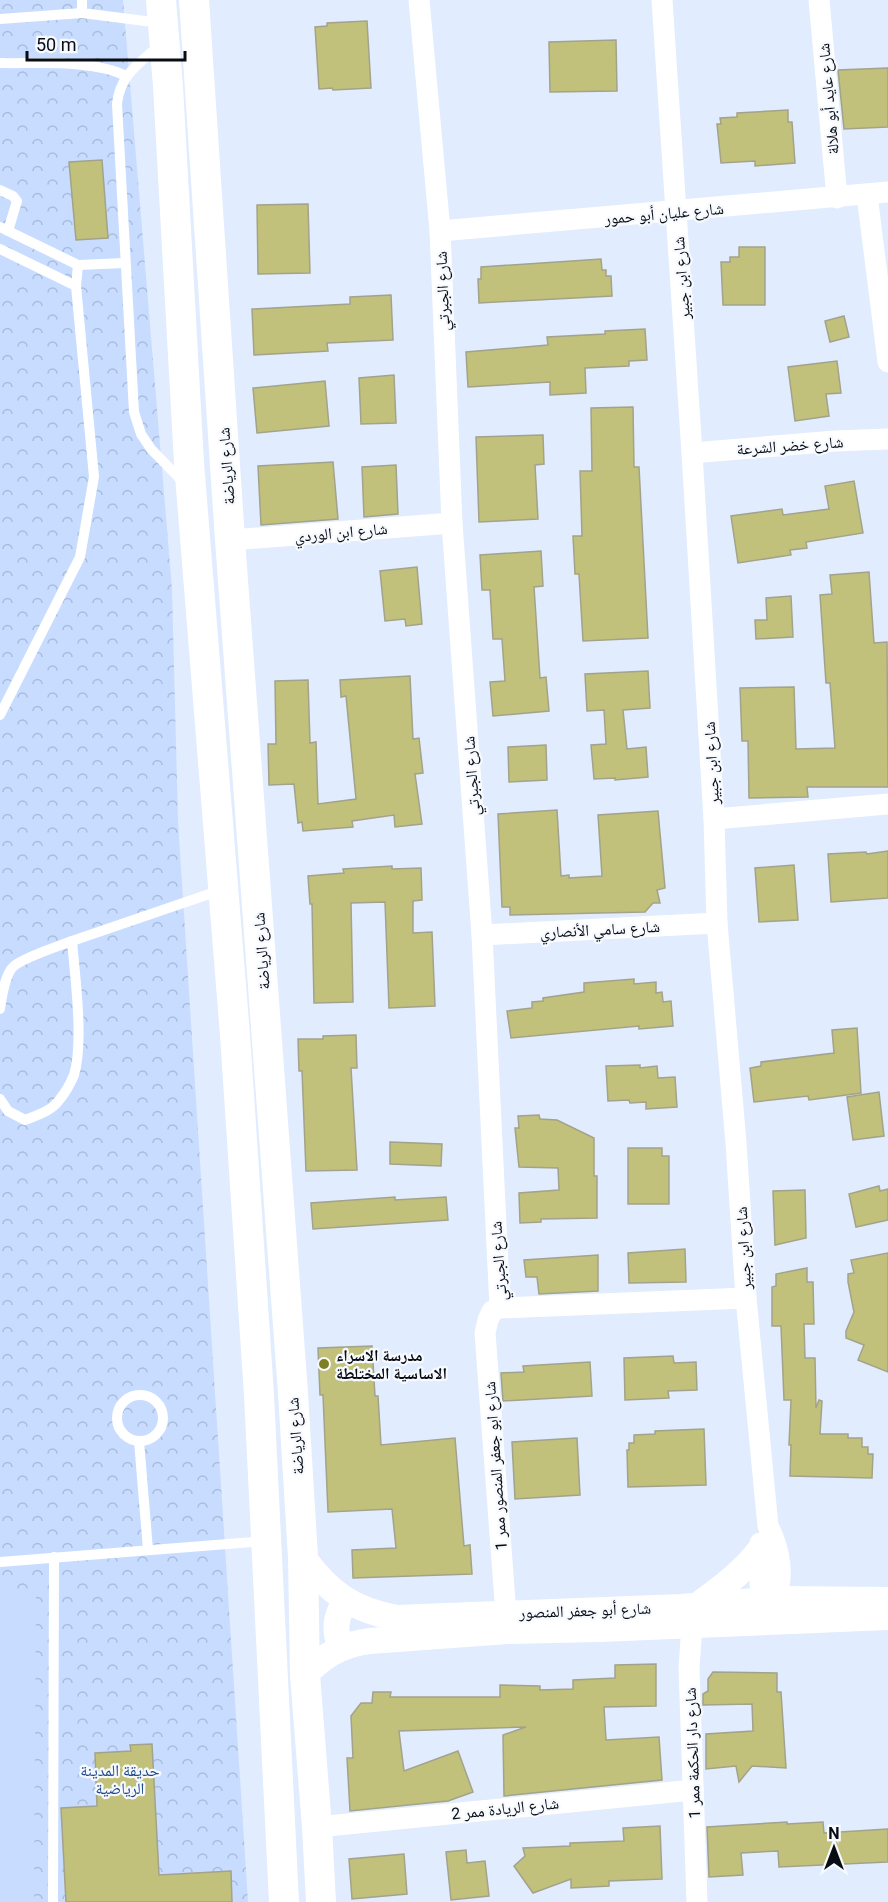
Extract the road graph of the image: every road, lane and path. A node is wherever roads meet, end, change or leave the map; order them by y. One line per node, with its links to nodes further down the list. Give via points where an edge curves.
1 (82, 0): 6 (lane)
2 (419, 0): 17 (street, شارع الجبرتي)
3 (662, 0): 15 (street, شارع ابن جبير)
4 (819, 0): 14 (street, شارع عايد أبو هلالة)
5 (195, 11): 8 (main road); 27 (main road, شارع الرياضة)
6 (82, 13): 7 (lane); 8 (lane)
7 (0, 19)
8 (163, 21): 10 (lane); 25 (main road, شارع الرياضة)
9 (0, 63): 10 (lane, via 96,66)
10 (126, 76): 19 (lane, via 118,90 117,104)
11 (0, 190): 16 (lane, via 17,201)
12 (888, 192): 13 (street, شارع عليان أبو حمور)
13 (867, 195): 14 (street, شارع عليان أبو حمور); 22 (street)
14 (837, 198): 15 (street, شارع عليان أبو حمور)
15 (676, 212): 17 (street, شارع عليان أبو حمور); 24 (street, شارع ابن جبير)
16 (4, 229): 20 (lane)
17 (440, 231): 26 (street, شارع الجبرتي)
18 (0, 249): 21 (lane)
19 (125, 264): 20 (lane); 25 (lane, via 134,412 151,449)
20 (78, 265): 21 (lane)
21 (76, 286): 28 (lane, via 94,477 80,557)
22 (888, 362)
23 (888, 439): 24 (street, شارع خضر الشرعة)
24 (692, 453): 30 (street, شارع ابن جبير)
25 (192, 492): 31 (main road, شارع الرياضة)
26 (453, 523): 27 (street, شارع ابن الوردي); 33 (street, شارع الجبرتي)
27 (230, 540): 37 (main road, شارع الرياضة)
28 (0, 715)
29 (888, 804): 30 (street)
30 (714, 819): 32 (street, شارع ابن جبير)
31 (224, 889): 34 (lane); 38 (main road, شارع الرياضة)
32 (717, 923): 33 (street, شارع سامي الأنصاري); 39 (street, شارع ابن جبير)
33 (482, 935): 40 (street, شارع الجبرتي)
34 (72, 941): 35 (lane, via 12,968); 36 (lane, via 78,1013 74,1075 60,1100 46,1112 25,1120 8,1111)
35 (0, 1009)
36 (0, 1099)
37 (277, 1170): 38 (main road); 47 (main road, شارع الرياضة)
38 (243, 1171): 43 (main road, شارع الرياضة)
39 (746, 1298): 40 (street, شارع الجبرتي); 42 (street, شارع ابن جبير)
40 (500, 1308): 55 (street, شارع ابو جعفر المنصور ممر 1, via 492,1311 485,1334)
41 (139, 1441): 41 (lane, via 154,1437 163,1416 158,1402 137,1394 118,1407 116,1423 124,1436); 44 (lane)
42 (768, 1526): 45 (street, شارع ابن جبير); 50 (street, شارع ابن جبير, via 778,1553 779,1585)
43 (266, 1541): 44 (lane); 62 (main road, شارع الرياضة)
44 (148, 1550): 46 (lane)
45 (759, 1551): 50 (street, شارع ابن جبير, via 760,1585); 52 (street)
46 (54, 1557): 48 (lane); 61 (lane)
47 (303, 1557): 49 (street, شارع أبو جعفر المنصور, via 324,1583); 58 (main road, شارع الرياضة)
48 (0, 1562)
49 (345, 1600): 55 (street, شارع أبو جعفر المنصور, via 397,1618); 57 (street, via 336,1621)
50 (771, 1600): 51 (street, شارع أبو جعفر المنصور); 52 (street, شارع أبو جعفر المنصور); 54 (street, شارع ابن جبير); 56 (street, شارع ابن جبير)
51 (888, 1600)
52 (695, 1615): 55 (street, شارع أبو جعفر المنصور); 56 (street, شارع أبو جعفر المنصور); 59 (street, شارع دار الحكمة ممر 1, via 689,1668)
53 (888, 1617): 54 (street, شارع أبو جعفر المنصور)
54 (788, 1621): 56 (street, شارع أبو جعفر المنصور)
55 (507, 1622): 57 (street, شارع أبو جعفر المنصور)
56 (754, 1622)
57 (341, 1648): 58 (street, شارع أبو جعفر المنصور)
58 (305, 1675): 60 (main road, شارع الرياضة)
59 (693, 1790): 60 (street, شارع الريادة ممر 2); 64 (street, شارع دار الحكمة ممر 1)
60 (317, 1827): 63 (main road, شارع الرياضة)
61 (53, 1902)
62 (284, 1902)
63 (321, 1902)
64 (697, 1902)

